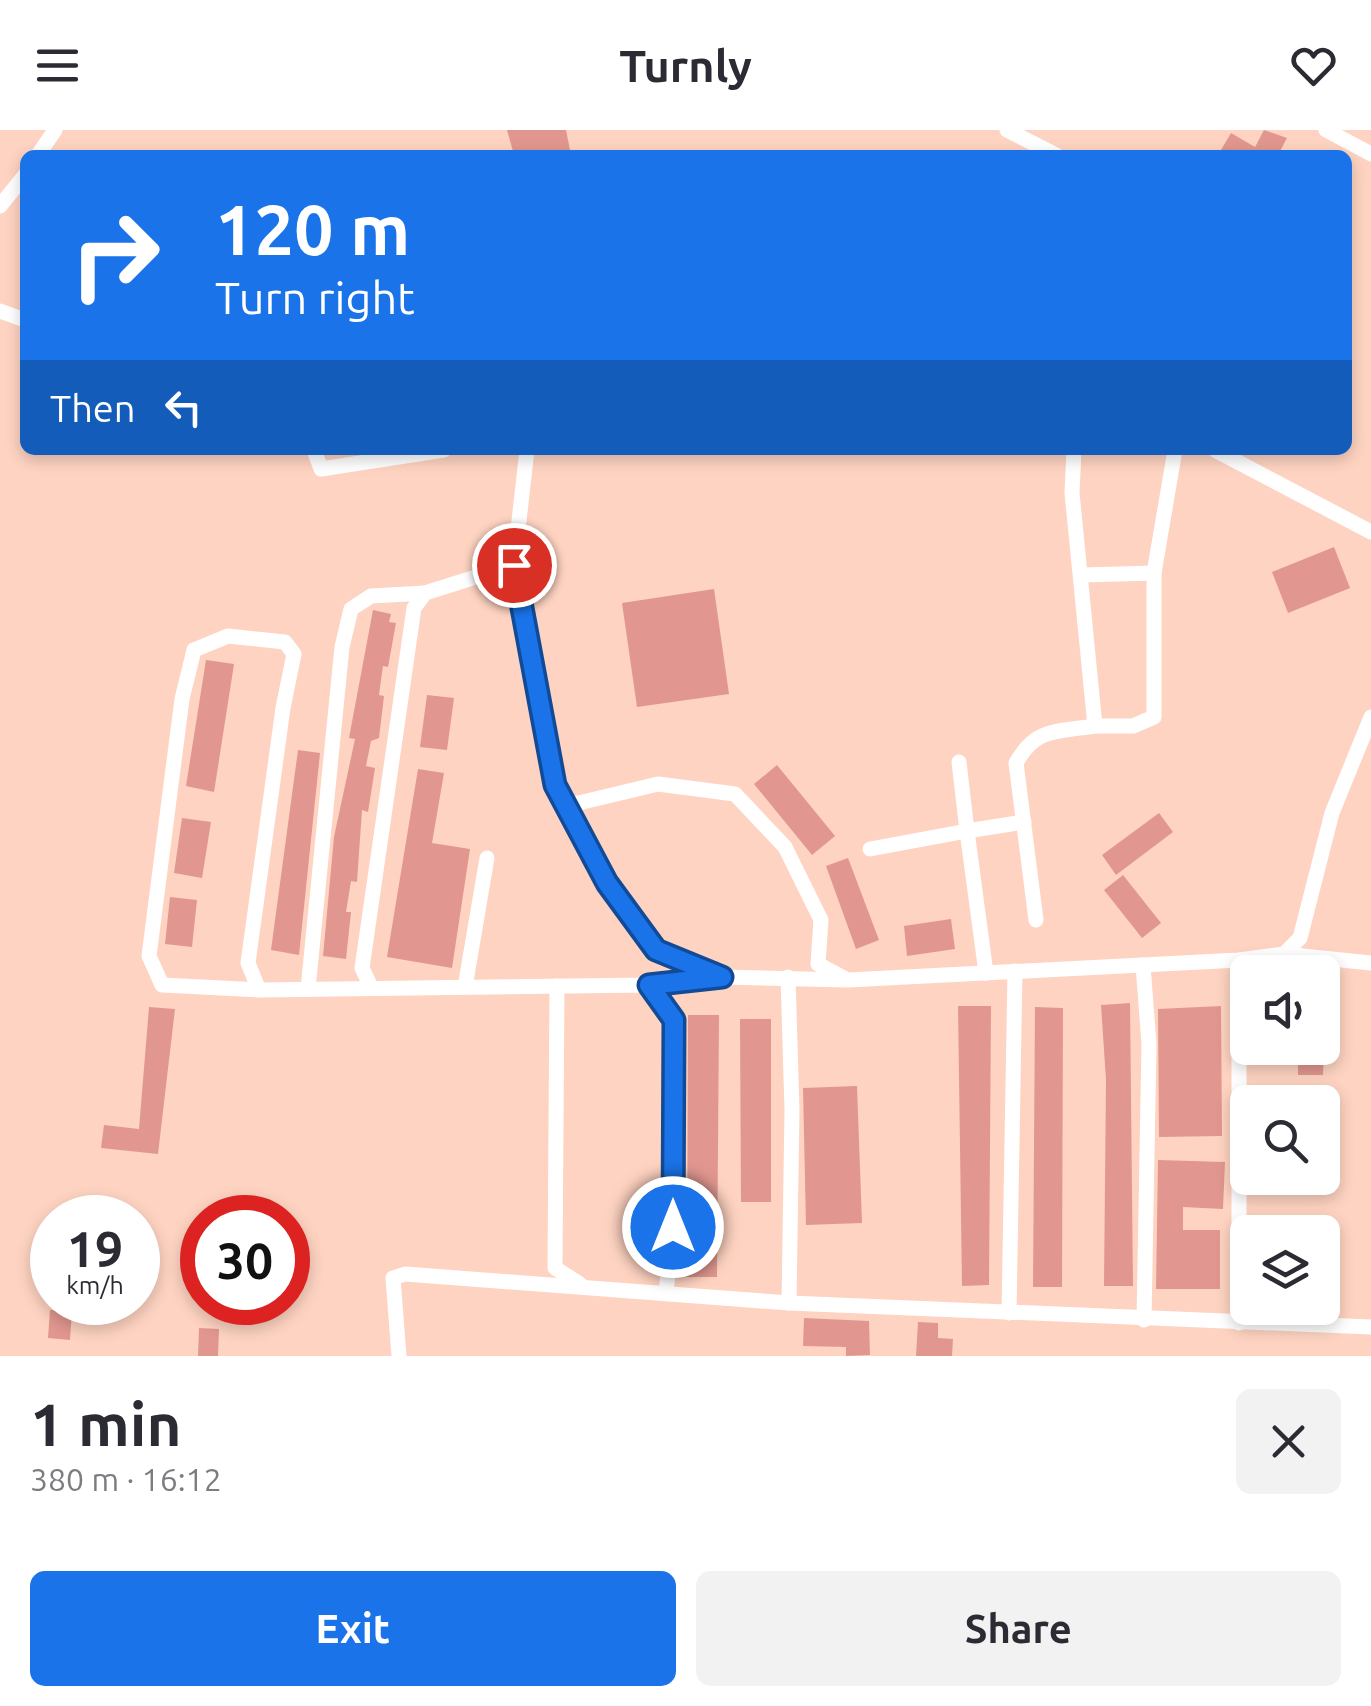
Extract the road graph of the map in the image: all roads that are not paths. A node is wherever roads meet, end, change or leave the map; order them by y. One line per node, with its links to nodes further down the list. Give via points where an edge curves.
1 (1007, 130): 3 (street)
2 (1326, 130): 4 (street)
3 (1046, 150)
4 (1371, 154)
5 (20, 181): 6 (street)
6 (0, 206)
7 (316, 455): 8 (street, via 321,469)
8 (394, 455)
9 (526, 455): 14 (street)
10 (1074, 455): 16 (street)
11 (1174, 455): 15 (street)
12 (1225, 455): 13 (street)
13 (1371, 532)
14 (514, 565): 17 (street); 21 (street, via 551,766)
15 (1154, 573): 16 (street); 19 (street, via 1154,718 1134,726)
16 (1083, 575): 19 (street)
17 (425, 593): 40 (street, via 414,608 362,968); 41 (street, via 371,596 351,608)
18 (1371, 718): 27 (street, via 1332,813 1300,938)
19 (1096, 726): 22 (street, via 1028,742 1016,763)
20 (959, 762): 23 (street)
21 (566, 806): 34 (street, via 607,883 656,950); 36 (street, via 658,784 735,794 785,848 821,920 818,964)
22 (1024, 822): 23 (street); 26 (street)
23 (967, 832): 24 (street); 33 (street)
24 (870, 849)
25 (487, 858): 39 (street)
26 (1036, 920)
27 (1284, 954): 28 (street); 30 (street)
28 (1276, 955)
29 (1230, 960): 31 (street)
30 (1371, 963)
31 (1144, 965): 32 (street); 49 (street)
32 (1014, 972): 33 (street); 48 (street)
33 (986, 973): 36 (street)
34 (722, 977): 35 (street); 37 (street)
35 (788, 977): 36 (street); 47 (street)
36 (848, 980)
37 (649, 985): 38 (street); 46 (street, via 674,1020 673,1227)
38 (557, 986): 39 (street); 45 (street, via 555,1268)
39 (465, 987): 40 (street)
40 (371, 988): 41 (street)
41 (308, 989): 42 (street)
42 (259, 990): 42 (street, via 162,984 149,956 194,650 228,636 285,642 294,654 248,963)
43 (1239, 1065): 44 (street)
44 (1239, 1215)
45 (583, 1286): 46 (street); 53 (street, via 393,1278)
46 (666, 1293): 47 (street)
47 (790, 1303): 48 (street)
48 (1008, 1313): 49 (street)
49 (1144, 1320): 50 (street)
50 (1230, 1323)
51 (1305, 1325): 52 (street)
52 (1371, 1327)
53 (399, 1356)

